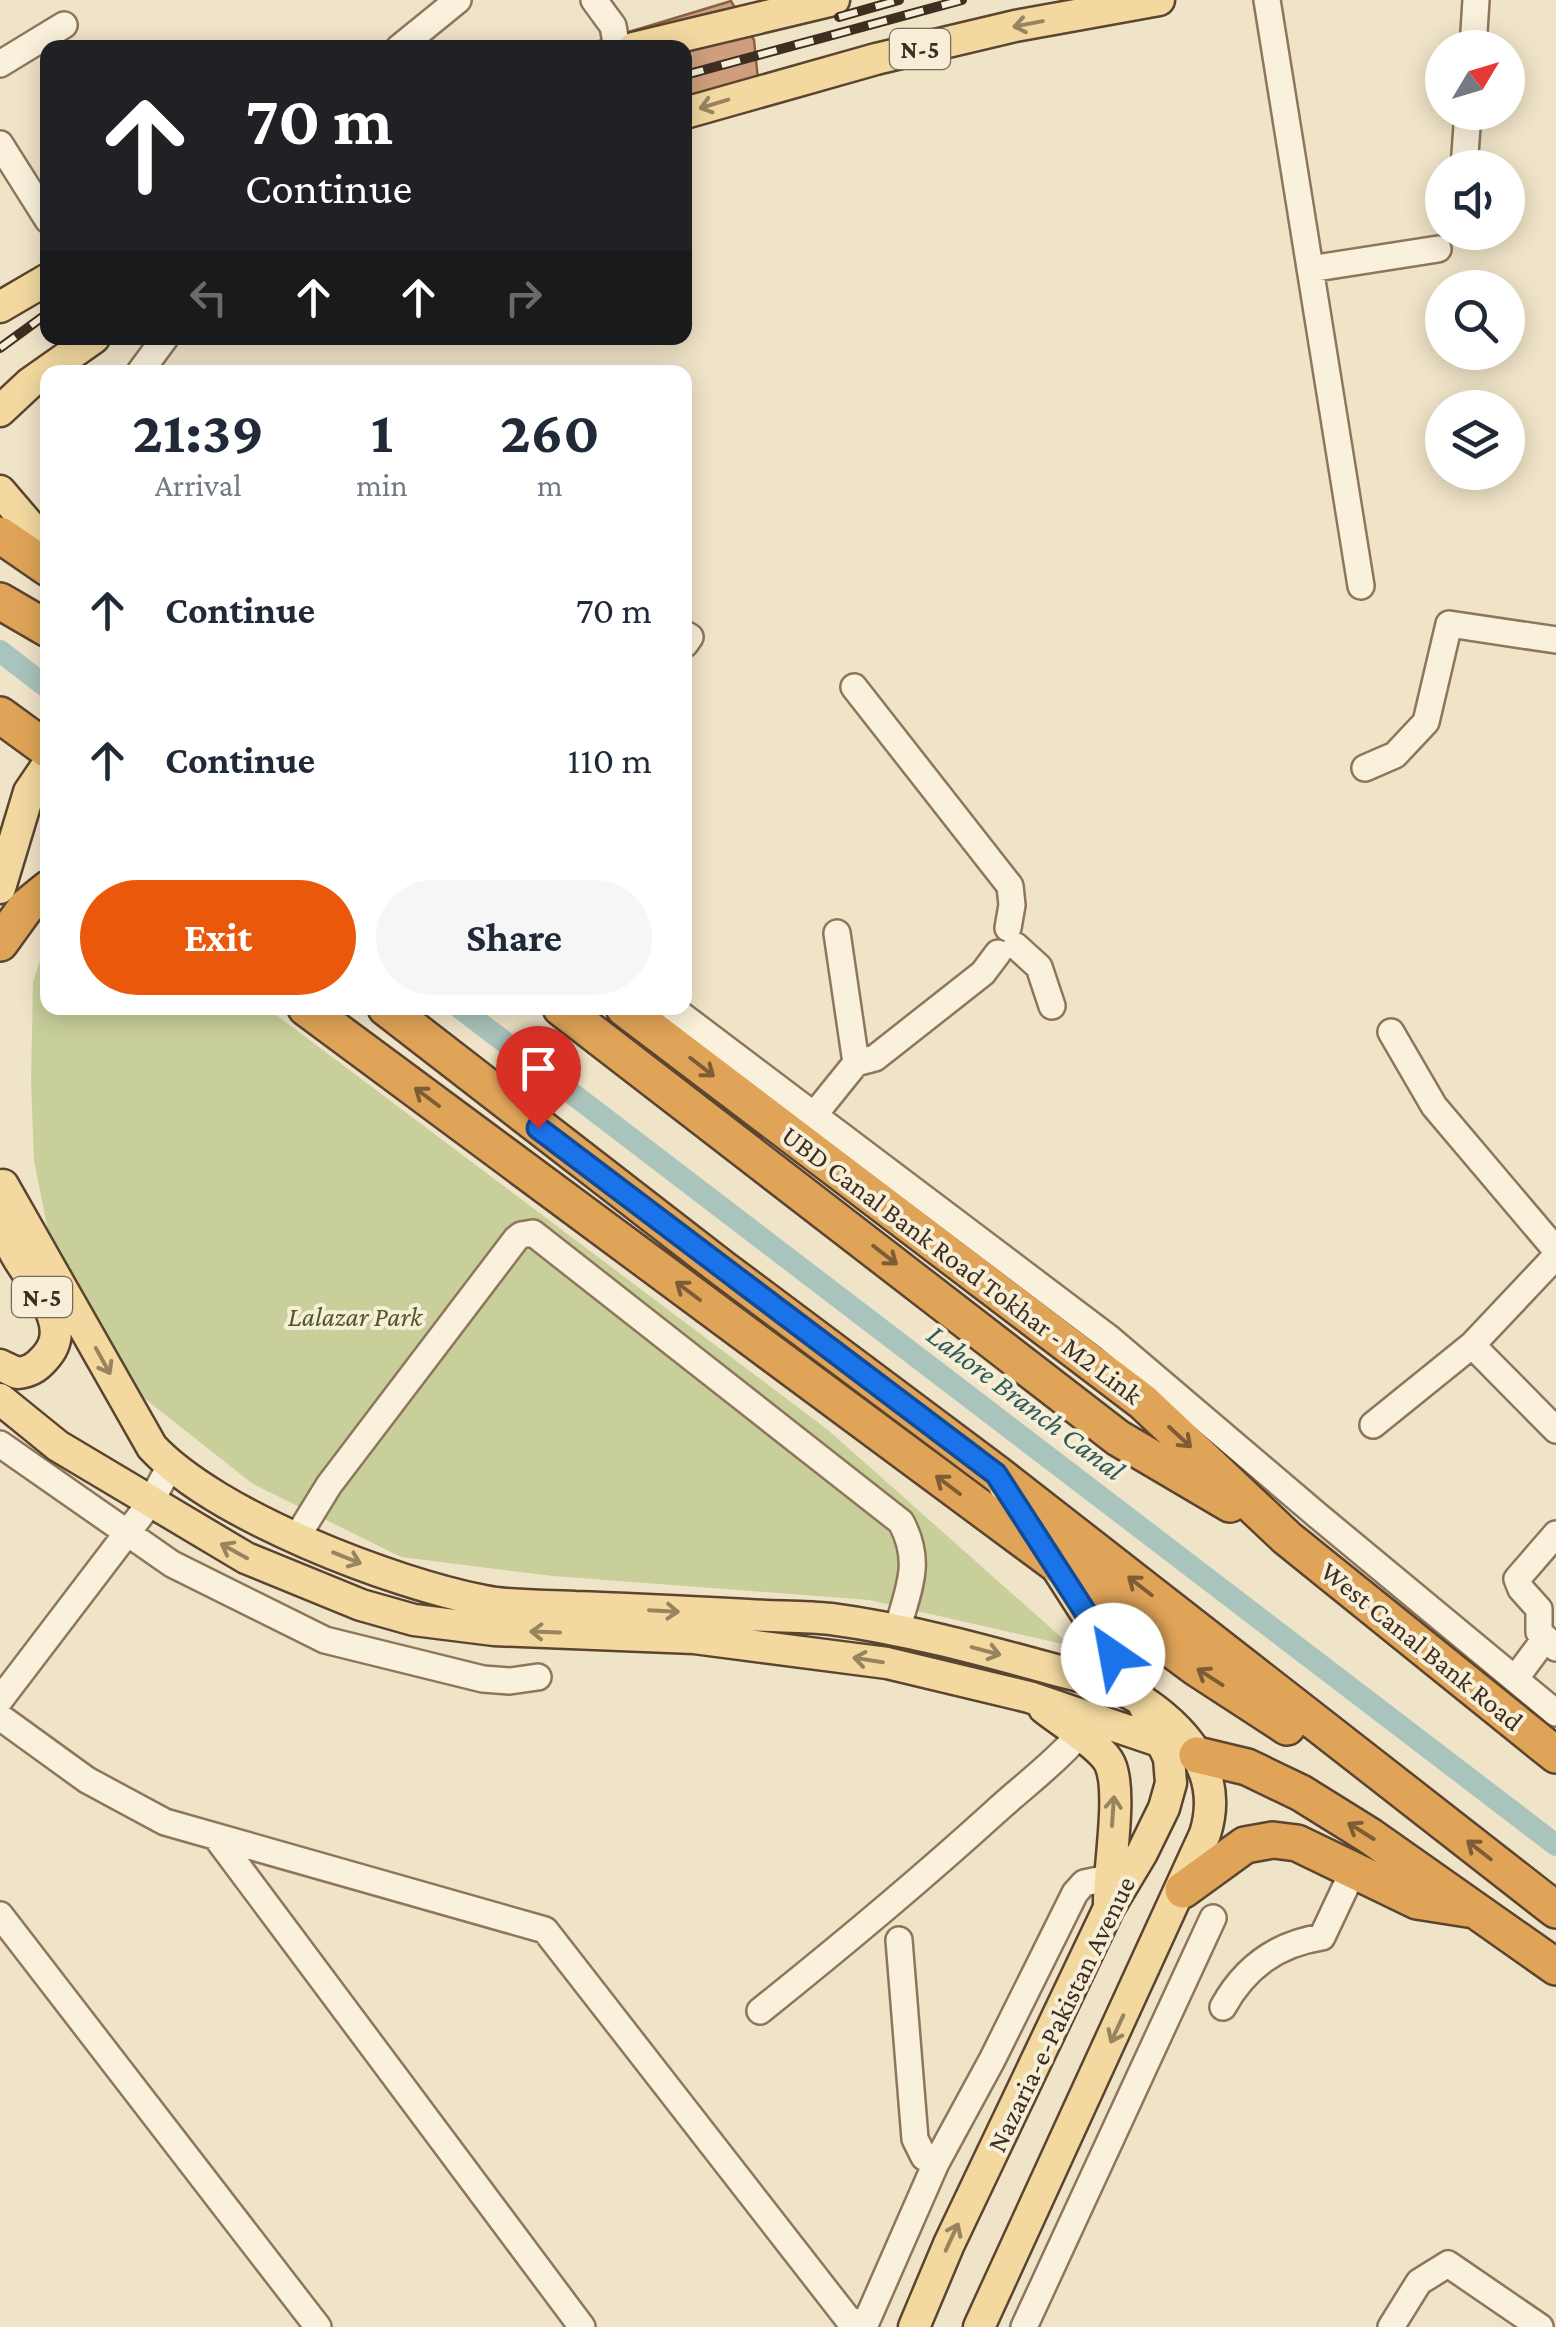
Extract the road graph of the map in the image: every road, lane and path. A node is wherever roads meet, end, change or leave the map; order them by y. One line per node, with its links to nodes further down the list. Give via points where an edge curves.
1 (458, 0): 9 (street)
2 (594, 0): 10 (street, via 614,26)
3 (834, 0): 11 (main road)
4 (1159, 0): 13 (main road, N-5, one-way to 13, via 946,42)
5 (1267, 0): 17 (street)
6 (1476, 0): 8 (street)
7 (64, 25): 12 (street)
8 (1474, 30)
9 (409, 40)
10 (616, 40)
11 (666, 40)
12 (0, 64)
13 (692, 110)
14 (0, 144): 15 (street)
15 (40, 207)
16 (1432, 250): 17 (street)
17 (1310, 269): 28 (street)
18 (40, 283): 19 (main road)
19 (0, 307)
20 (83, 345): 21 (main road)
21 (54, 365)
22 (40, 377): 23 (main road)
23 (0, 411)
24 (0, 490): 26 (main road)
25 (0, 535): 27 (highway)
26 (40, 537)
27 (40, 562)
28 (1360, 586)
29 (0, 602): 30 (highway)
30 (40, 624)
31 (1556, 640): 35 (street, via 1450,624 1426,722 1395,754)
32 (854, 687): 41 (street, via 1010,886)
33 (0, 714): 34 (highway)
34 (40, 744)
35 (1365, 768)
36 (40, 776): 37 (main road)
37 (0, 888)
38 (40, 896): 40 (highway)
39 (837, 933): 49 (street)
40 (0, 942)
41 (1008, 942): 42 (street, via 1042,972); 49 (street, via 983,973 875,1058)
42 (1052, 1006)
43 (315, 1015): 66 (highway, one-way to 43)
44 (395, 1015): 60 (highway)
45 (570, 1015): 65 (highway, one-way to 65, via 1118,1438)
46 (633, 1015): 65 (highway, UBD Canal Bank Road Tokhar - M2 Link, one-way to 65, via 1143,1402)
47 (681, 1015): 50 (street)
48 (1391, 1032): 52 (street, via 1434,1106)
49 (856, 1063): 50 (street)
50 (814, 1115): 70 (street, via 1109,1338)
51 (1, 1181): 54 (main road, N-5, via 11,1245 56,1330 51,1352 29,1372); 59 (main road, one-way to 59, via 136,1424)
52 (1556, 1252): 53 (street)
53 (1472, 1345): 56 (street); 57 (street)
54 (0, 1365)
55 (0, 1400): 61 (main road, via 58,1446)
56 (1373, 1425)
57 (1556, 1430)
58 (0, 1444): 62 (street)
59 (170, 1466): 61 (street); 64 (main road)
60 (996, 1474): 66 (main road); 80 (highway, one-way to 60)
61 (150, 1503): 62 (street); 71 (main road, one-way to 61, via 800,1649 414,1620 361,1606 246,1558)
62 (126, 1532): 69 (street, via 172,1564 325,1640 483,1679); 73 (street)
63 (1556, 1534): 68 (street, via 1517,1579 1539,1609 1536,1624)
64 (297, 1537): 67 (main road, one-way to 67, via 431,1590 490,1602 830,1619); 67 (street, via 329,1485 516,1239 533,1233 901,1522 912,1543 913,1568)
65 (1287, 1538): 79 (highway, West Canal Bank Road)
66 (1054, 1564): 72 (main road); 80 (highway, one-way to 66, via 1298,1734)
67 (897, 1631): 72 (main road, one-way to 72, via 1094,1680)
68 (1550, 1644): 70 (street)
69 (538, 1677)
70 (1515, 1679): 74 (street)
71 (1030, 1697): 76 (main road); 77 (main road)
72 (1142, 1699): 77 (main road, Nazaria-e-Pakistan Avenue); 78 (main road)
73 (0, 1700)
74 (1556, 1713)
75 (0, 1717): 81 (street, via 126,1804)
76 (1078, 1736): 84 (main road, one-way to 76, via 1115,1790 1109,1762); 92 (street, via 890,1907)
77 (1162, 1741): 78 (main road); 84 (main road, Nazaria-e-Pakistan Avenue, via 1171,1770 1164,1808 1142,1853)
78 (1196, 1754): 83 (main road, Nazaria-e-Pakistan Avenue, via 1213,1809); 85 (highway, one-way to 78, via 1302,1793 1246,1767)
79 (1556, 1755)
80 (1357, 1756): 86 (highway, one-way to 80)
81 (216, 1837): 94 (street, via 545,1930 848,2319); 96 (street)
82 (1354, 1869): 83 (highway, via 1297,1843 1272,1840 1245,1845); 85 (highway, via 1417,1900); 91 (street, via 1322,1936 1272,1952 1248,1970)
83 (1182, 1890): 98 (main road, Nazaria-e-Pakistan Avenue, one-way to 98)
84 (1108, 1893): 93 (street, via 1084,1883 1075,1892); 97 (main road, Nazaria-e-Pakistan Avenue, one-way to 84)
85 (1479, 1910): 90 (highway)
86 (1556, 1910)
87 (0, 1915): 95 (street)
88 (1213, 1918): 99 (street)
89 (899, 1940): 93 (street, via 915,2139)
90 (1556, 1967)
91 (1223, 2007)
92 (760, 2011)
93 (936, 2163): 94 (street)
94 (865, 2326)
95 (318, 2327)
96 (582, 2327)
97 (914, 2327)
98 (979, 2327)
99 (1024, 2327)
100 (1391, 2327): 101 (street, via 1418,2282 1448,2264)
101 (1540, 2327)

